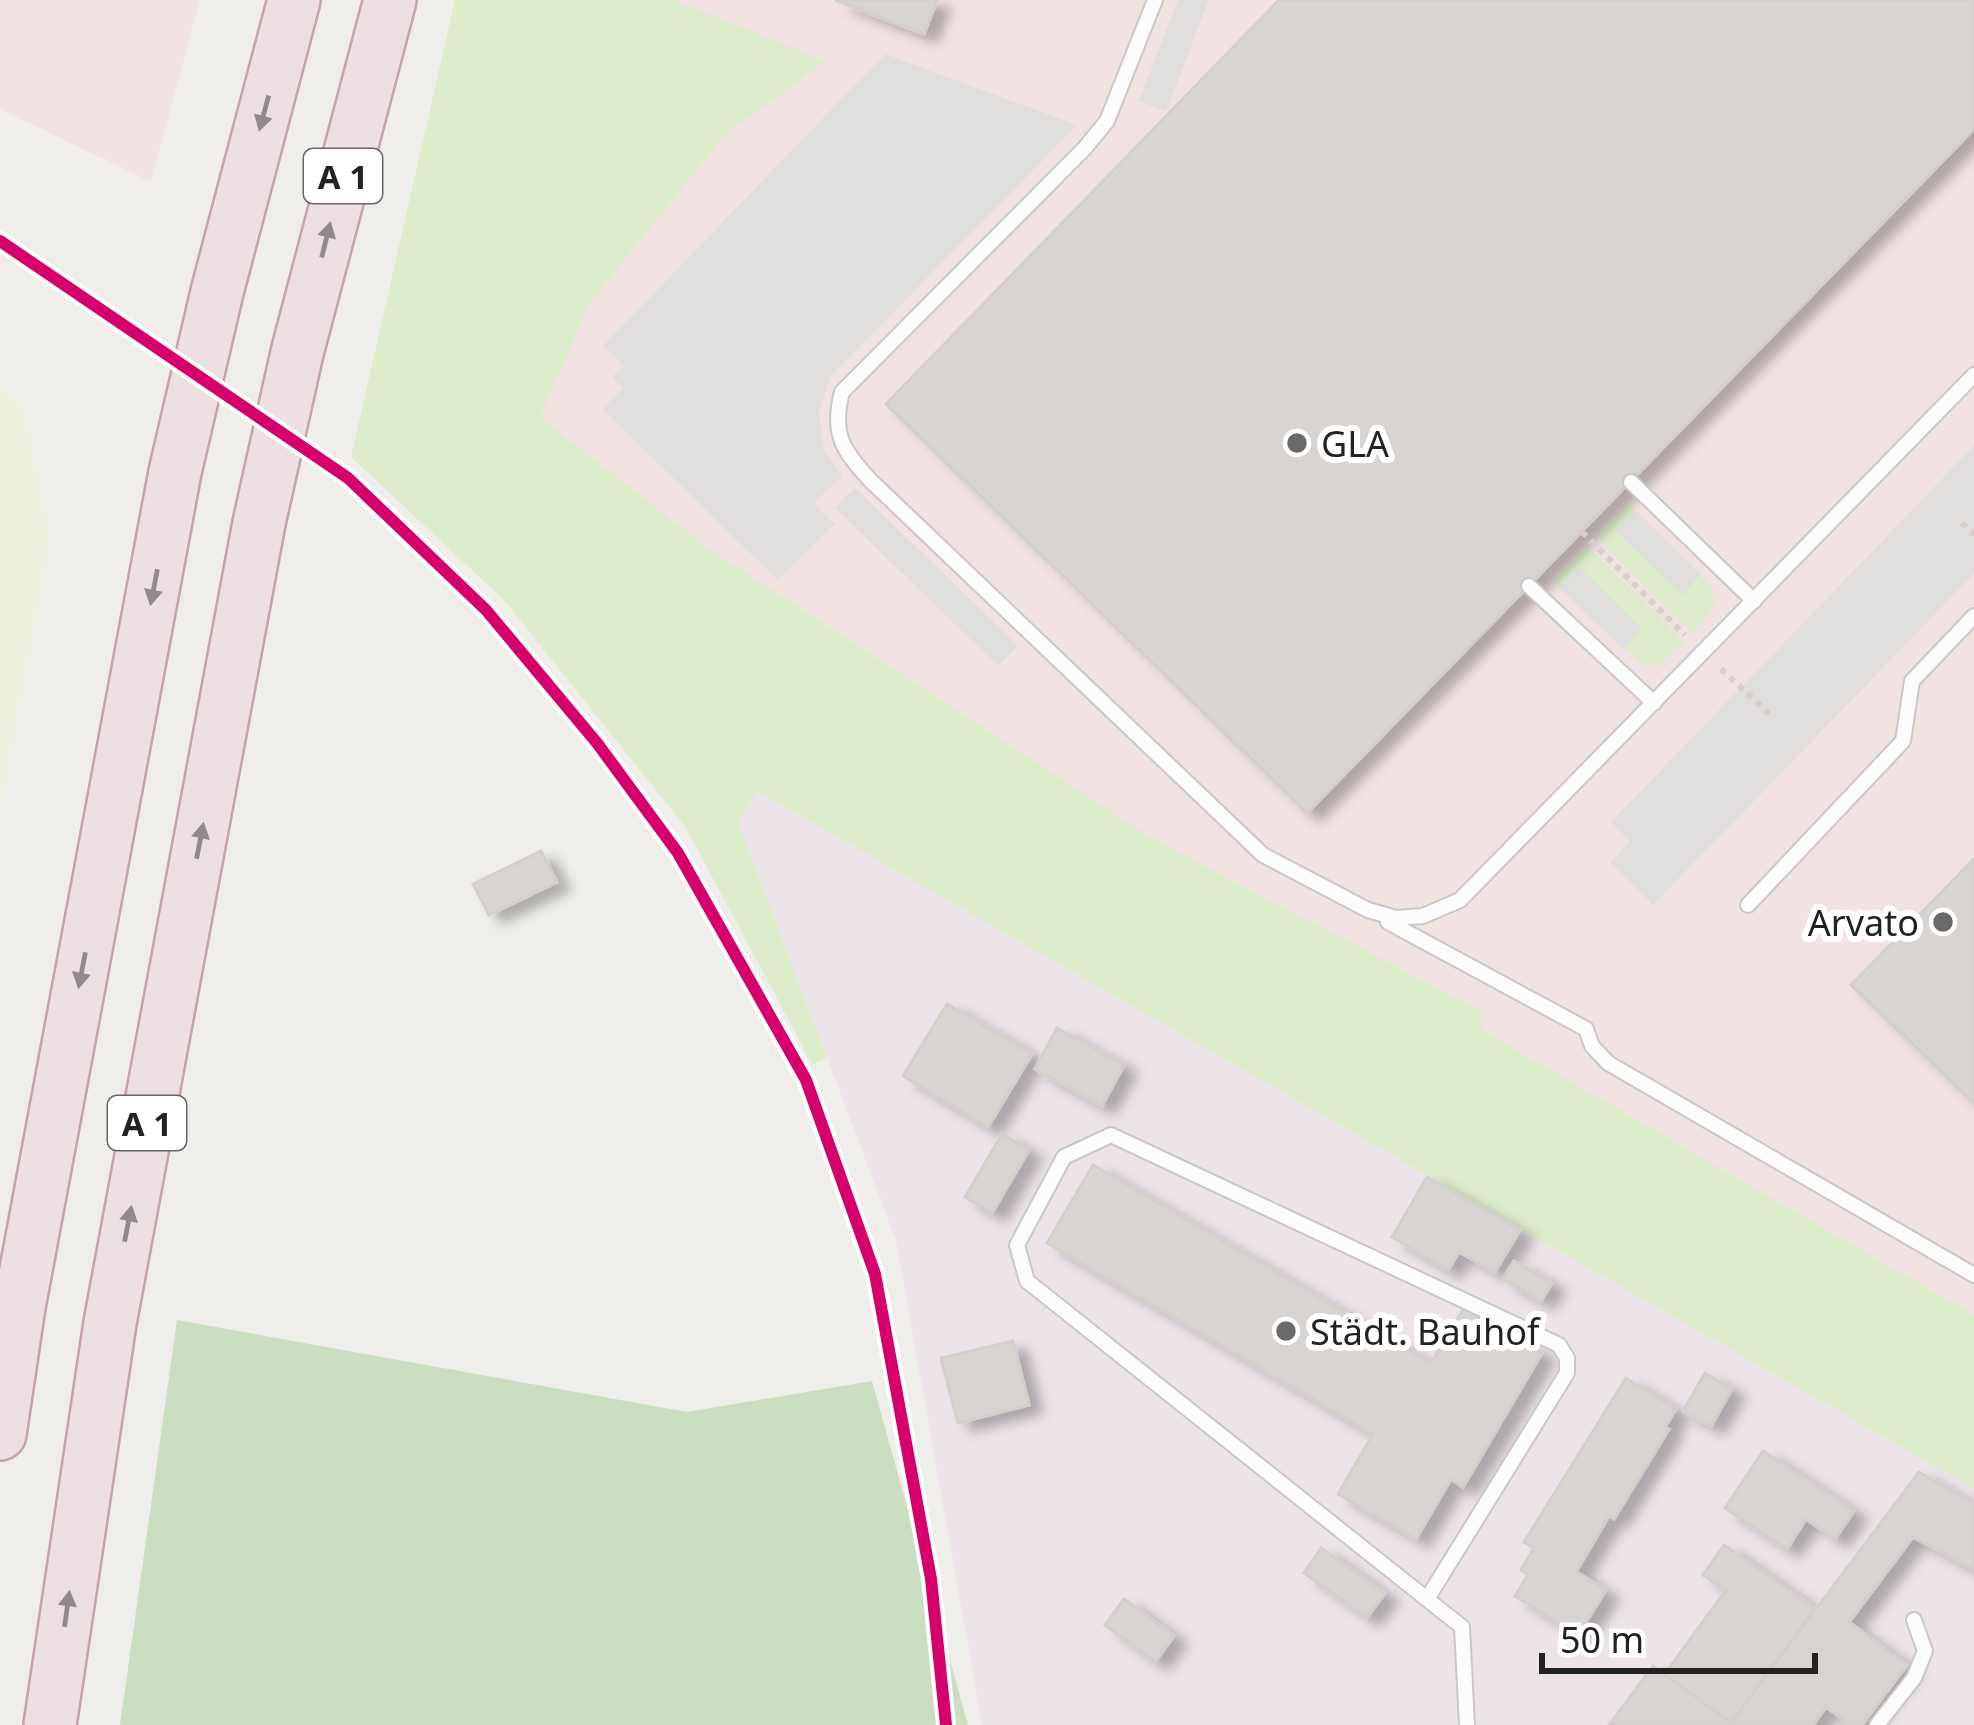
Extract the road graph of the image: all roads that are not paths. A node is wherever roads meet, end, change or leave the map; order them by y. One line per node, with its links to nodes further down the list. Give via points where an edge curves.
1 (294, 0): 13 (highway, A 1, one-way to 13, via 175,472)
2 (390, 0): 16 (highway, A 1, one-way to 2, via 110,1323 259,523)
3 (1155, 0): 11 (lane, via 1107,121 842,392 838,430 845,453 871,481 1263,855)
4 (1974, 375): 7 (lane)
5 (1631, 482): 7 (lane)
6 (1528, 586): 9 (lane)
7 (1754, 601): 9 (lane)
8 (1974, 616): 10 (lane, via 1912,682 1903,741)
9 (1654, 703): 11 (lane, via 1460,900 1410,919)
10 (1748, 905)
11 (1368, 910): 12 (lane, via 1586,1029 1608,1063)
12 (1974, 1275)
13 (0, 1434)
14 (1427, 1599): 14 (lane, via 1027,1281 1017,1245 1064,1157 1112,1135 1559,1345 1567,1373); 17 (lane, via 1462,1627)
15 (1914, 1620): 18 (lane, via 1925,1651)
16 (50, 1725)
17 (1467, 1725)
18 (1876, 1725)

